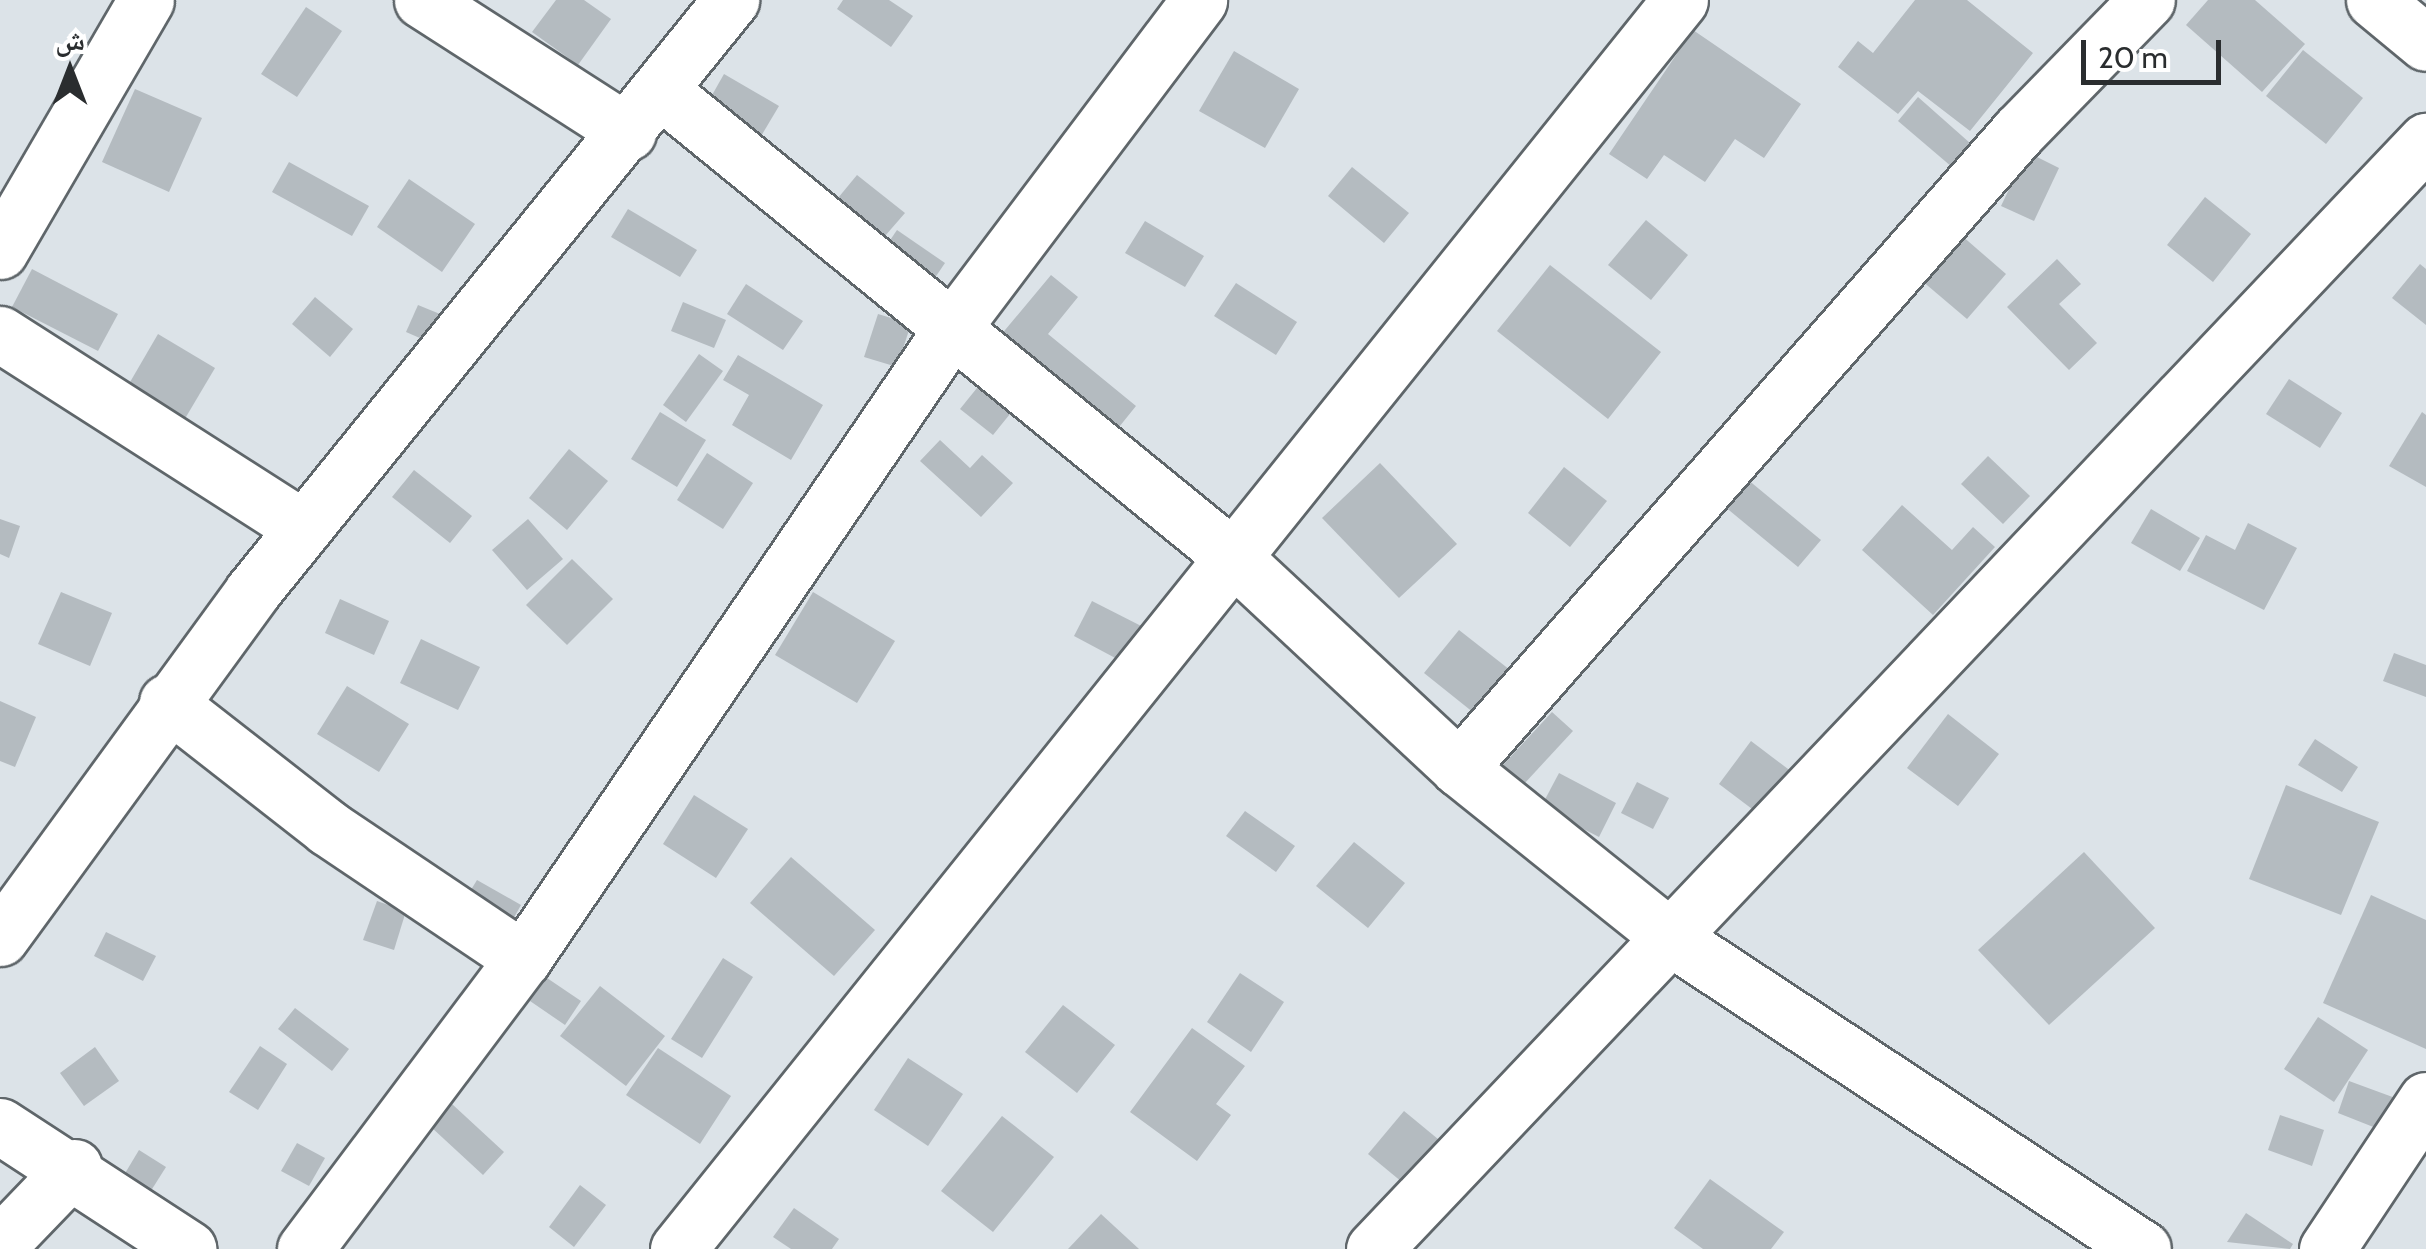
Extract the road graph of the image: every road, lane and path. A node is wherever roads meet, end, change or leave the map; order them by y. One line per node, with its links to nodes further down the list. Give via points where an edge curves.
1 (146, 0): 11 (street)
2 (422, 0): 9 (street)
3 (730, 0): 9 (street)
4 (1199, 0): 12 (street)
5 (1680, 0): 15 (street)
6 (2147, 0): 17 (street, via 1968,188)
7 (2374, 0): 8 (street)
8 (2426, 43)
9 (644, 112): 12 (street); 14 (street)
10 (2426, 142): 19 (street)
11 (0, 251)
12 (953, 327): 15 (street); 20 (street)
13 (0, 334): 14 (street)
14 (304, 528): 16 (street)
15 (1235, 559): 17 (street); 27 (street)
16 (167, 702): 18 (street); 20 (street, via 328,828)
17 (1458, 768): 19 (street)
18 (0, 938)
19 (1671, 938): 28 (street); 29 (street)
20 (523, 959): 26 (street)
21 (2426, 1100): 30 (street)
22 (0, 1126): 23 (street)
23 (74, 1167): 24 (street); 25 (street)
24 (0, 1244)
25 (189, 1249)
26 (304, 1249)
27 (678, 1249)
28 (1374, 1249)
29 (2143, 1249)
30 (2327, 1249)

